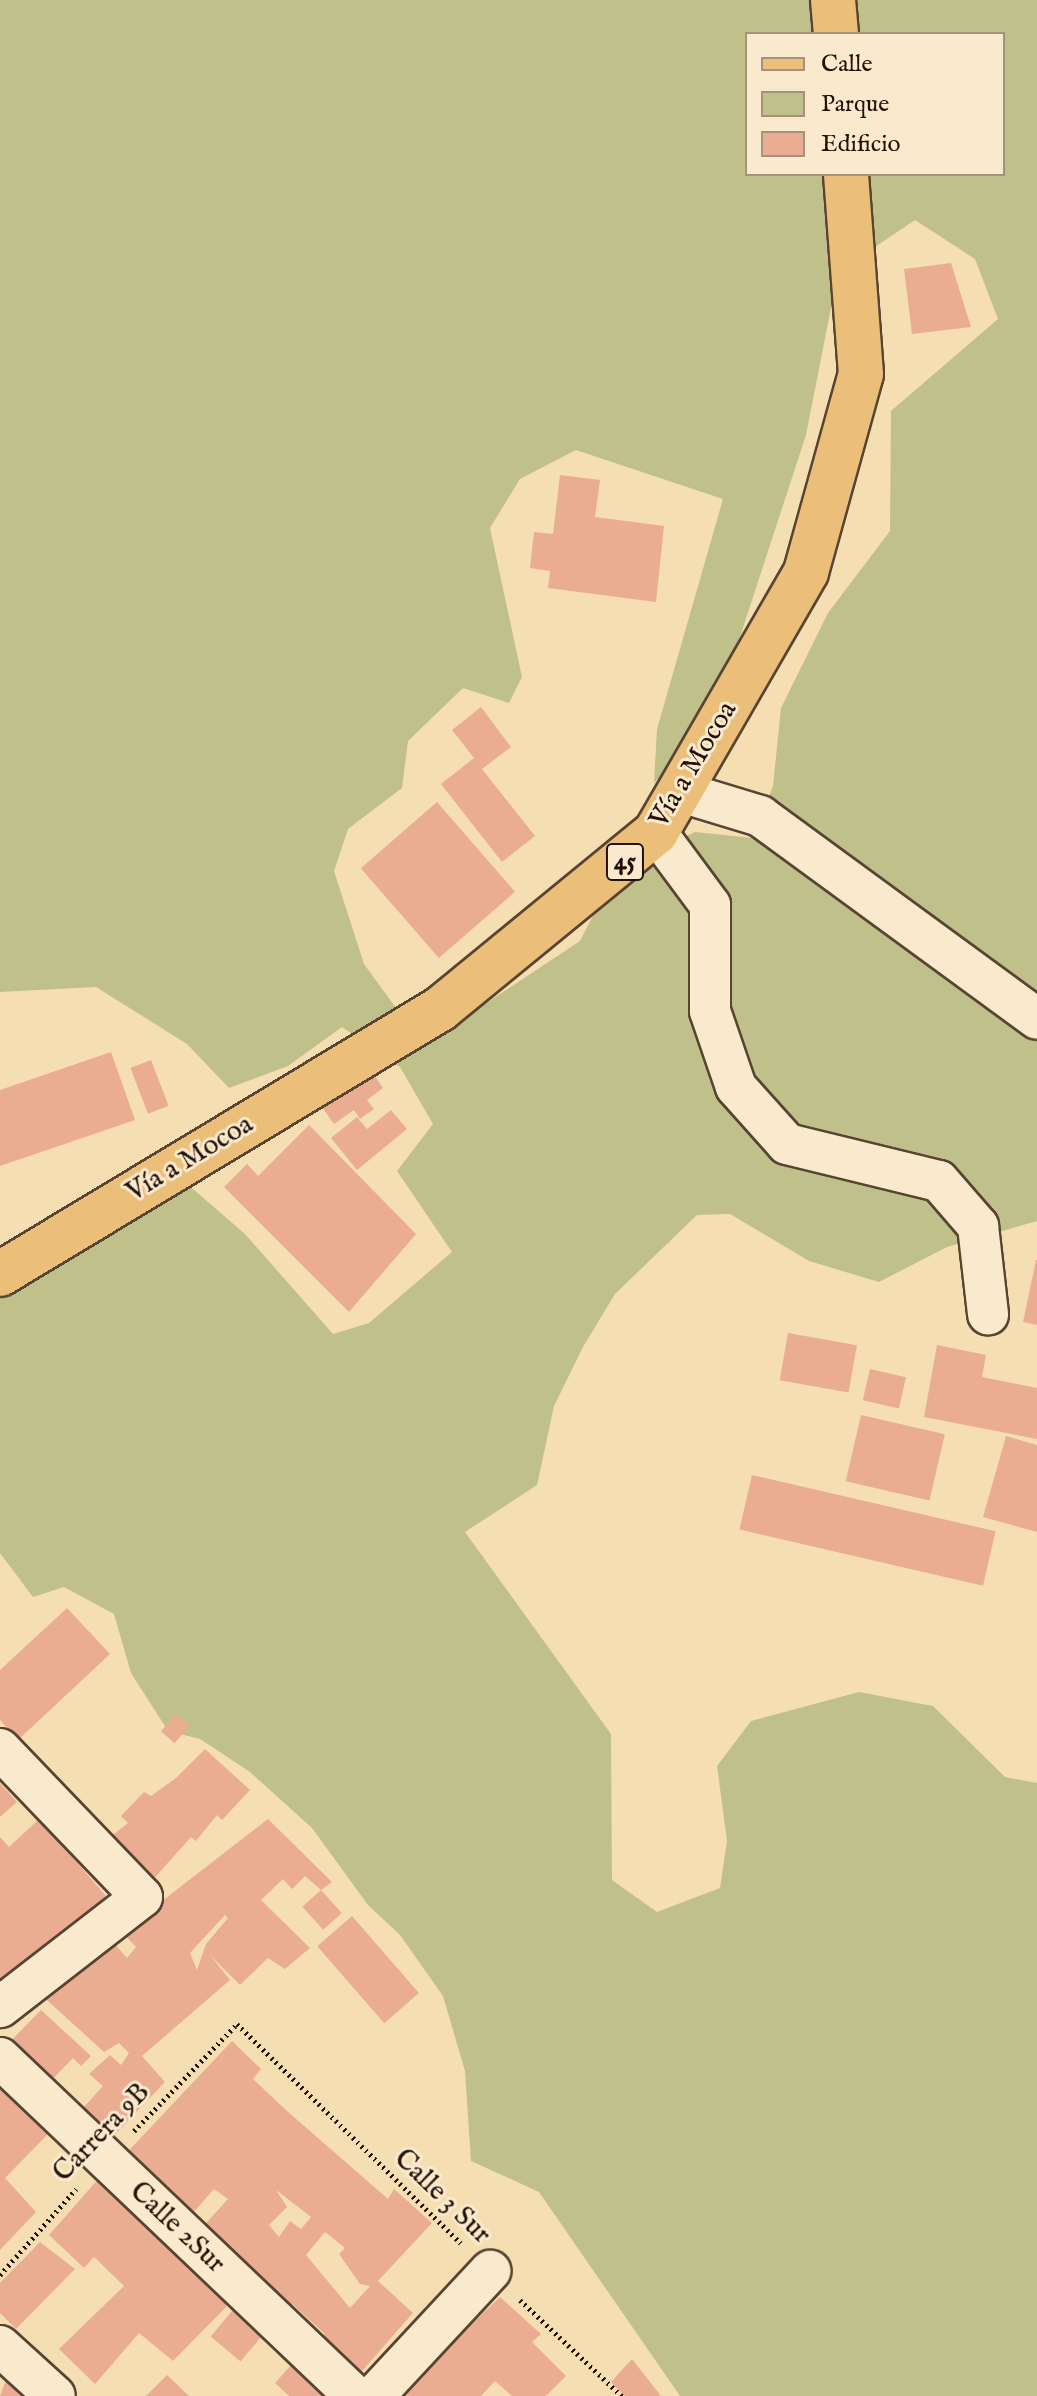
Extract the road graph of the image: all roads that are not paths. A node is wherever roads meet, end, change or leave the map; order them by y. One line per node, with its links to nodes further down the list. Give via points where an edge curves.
1 (833, 0): 2 (main road)
2 (836, 32)
3 (846, 176): 4 (main road, Vía a Mocoa / 45, via 861,374 806,572)
4 (681, 792): 5 (main road, Vía a Mocoa / 45); 6 (street, via 760,816)
5 (656, 832): 7 (main road, Vía a Mocoa / 45, via 440,1009); 8 (street, via 710,905 710,1011 736,1087 787,1144 939,1181 978,1226)
6 (1037, 1019)
7 (0, 1274)
8 (988, 1314)
9 (0, 1749): 10 (street, via 142,1897)
10 (0, 2007)
11 (0, 2058): 15 (street, Calle 2Sur)
12 (490, 2271): 16 (street)
13 (0, 2346): 14 (street)
14 (55, 2396)
15 (355, 2396)
16 (374, 2396)

